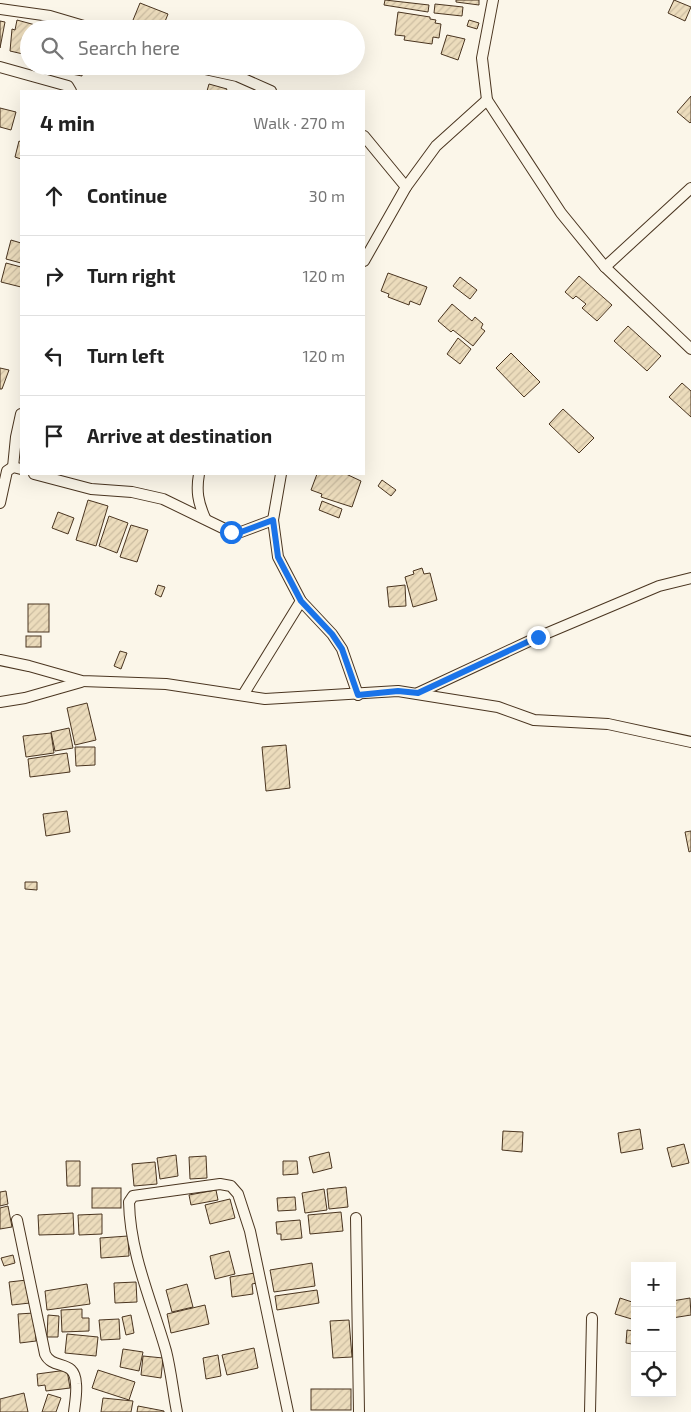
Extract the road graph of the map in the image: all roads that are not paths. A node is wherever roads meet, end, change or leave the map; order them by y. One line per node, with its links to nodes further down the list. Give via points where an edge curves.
1 (493, 0): 10 (street, via 482,58)
2 (0, 9): 3 (street)
3 (64, 20)
4 (0, 66): 5 (street)
5 (20, 72)
6 (31, 75): 8 (street, via 68,86)
7 (232, 75): 9 (street)
8 (70, 90)
9 (269, 90)
10 (487, 100): 12 (street, via 436,146); 15 (street, via 561,214)
11 (365, 137): 12 (street)
12 (406, 187): 14 (street)
13 (691, 188): 15 (street)
14 (365, 259)
15 (605, 267): 16 (street)
16 (691, 349)
17 (20, 419): 18 (street, via 16,437)
18 (17, 468): 22 (street, via 7,471)
19 (38, 475): 23 (street, via 91,489 132,492 163,499)
20 (199, 475): 23 (street, via 196,490)
21 (281, 475): 24 (street)
22 (0, 503)
23 (205, 518): 24 (street, via 218,527 241,532)
24 (273, 520): 26 (street, via 278,557)
25 (691, 578): 29 (street, via 659,586)
26 (301, 601): 30 (street); 31 (street, via 342,649)
27 (0, 660): 28 (street)
28 (82, 681): 30 (street, via 166,684); 32 (street)
29 (418, 693): 31 (street, via 398,691); 33 (street, via 498,707 534,720 608,724)
30 (243, 695): 31 (street, via 265,699)
31 (358, 695)
32 (0, 702)
33 (691, 742)
34 (356, 1218): 40 (street)
35 (16, 1220): 37 (street, via 45,1354 52,1363 68,1366 75,1376)
36 (592, 1318): 41 (street)
37 (74, 1412)
38 (177, 1412): 39 (street, via 166,1351 145,1290 129,1202 133,1196 220,1184 232,1186 238,1194 250,1231)
39 (288, 1412)
40 (359, 1412)
41 (590, 1412)

